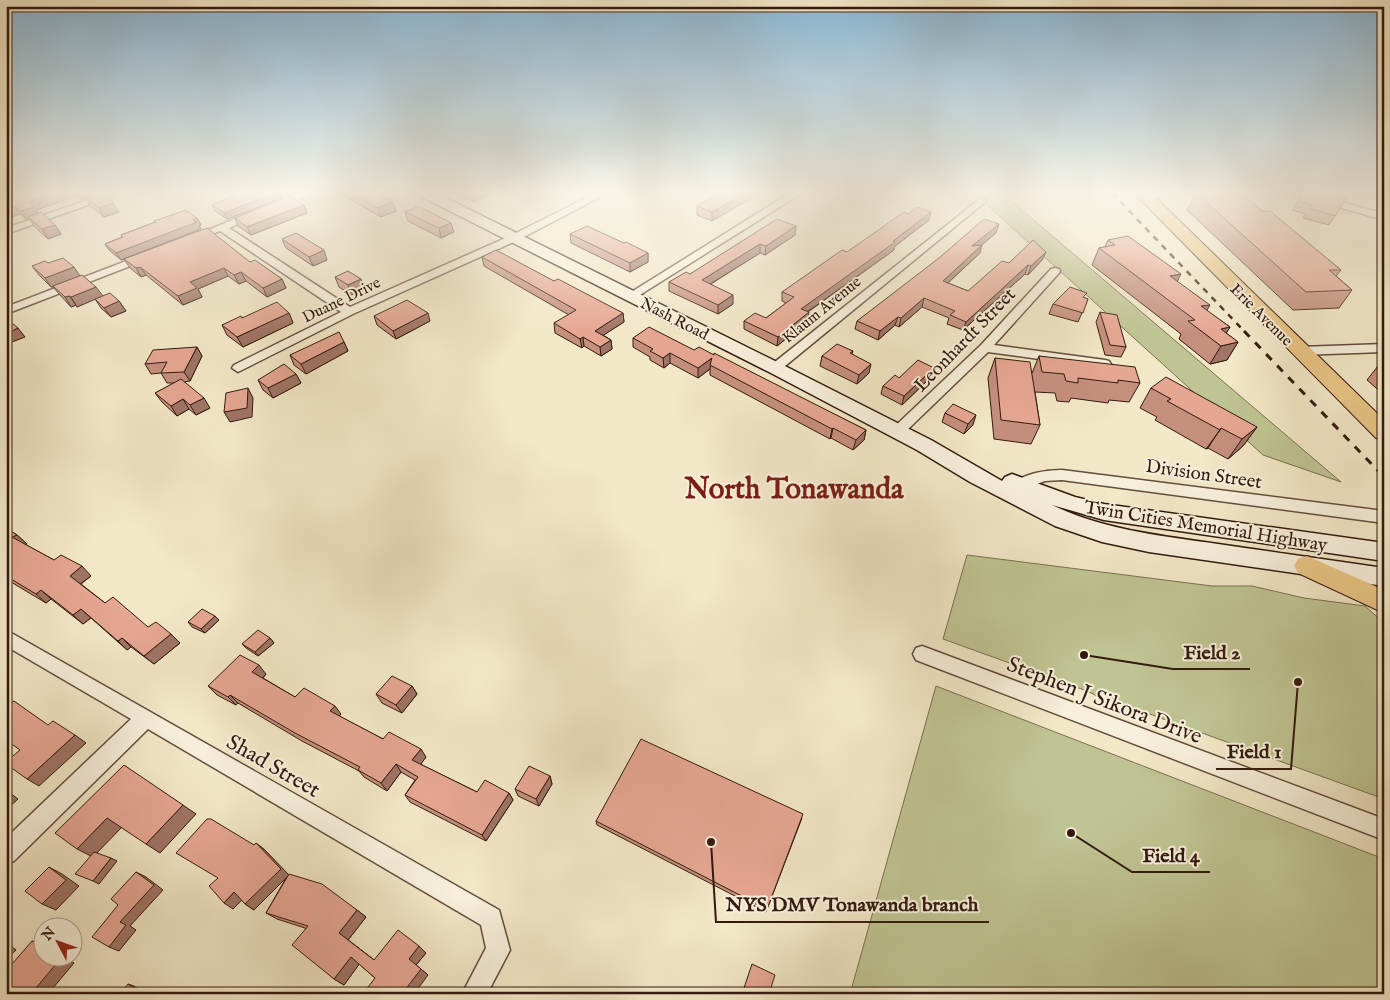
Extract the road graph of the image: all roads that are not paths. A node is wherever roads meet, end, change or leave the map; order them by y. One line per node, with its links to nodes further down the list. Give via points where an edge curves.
1 (189, 240): 8 (street)
2 (240, 240): 13 (street)
3 (510, 240): 13 (street, Duane Drive)
4 (517, 240): 11 (main road, Nash Road)
5 (722, 240): 11 (street)
6 (933, 240): 19 (street, Klaum Avenue)
7 (1192, 240): 16 (main road, Erie Avenue)
8 (186, 241)
9 (159, 252): 12 (street)
10 (1055, 271): 14 (street, Leonhardt Street)
11 (631, 296): 19 (main road, Nash Road)
12 (6, 311)
13 (349, 312): 18 (street, Duane Drive)
14 (985, 348): 17 (street); 20 (street, Leonhardt Street)
15 (1384, 348): 16 (street)
16 (1300, 351): 21 (main road, Erie Avenue)
17 (1110, 364)
18 (238, 368)
19 (775, 368): 20 (main road, Nash Road)
20 (898, 431): 22 (main road, Nash Road)
21 (1384, 433)
22 (924, 444): 23 (main road, Twin Cities Memorial Highway); 26 (main road, Twin Cities Memorial Highway, via 977,477 1084,528 1150,543)
23 (1021, 485): 24 (street, Division Street, via 1043,476 1062,475); 25 (main road, Twin Cities Memorial Highway, via 1072,504 1120,515)
24 (1384, 517)
25 (1384, 552)
26 (1307, 566): 27 (main road, Twin Cities Memorial Highway); 28 (main road)
27 (1384, 577)
28 (1384, 602)
29 (6, 637): 31 (street, Shad Street)
30 (922, 654): 32 (street, Stephen J Sikora Drive)
31 (146, 718): 33 (street); 34 (street, Shad Street, via 491,918 498,950)
32 (1384, 830)
33 (6, 853)
34 (474, 994)

